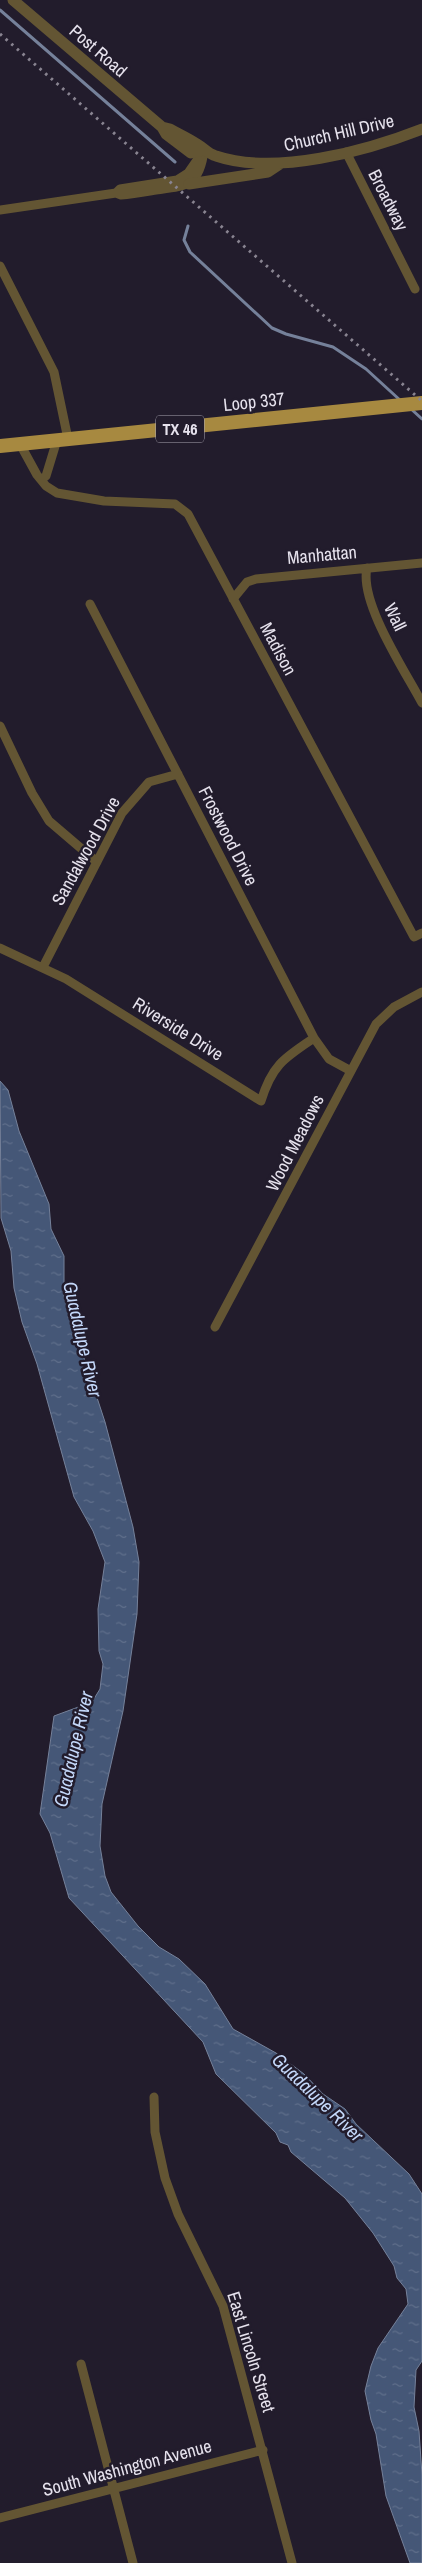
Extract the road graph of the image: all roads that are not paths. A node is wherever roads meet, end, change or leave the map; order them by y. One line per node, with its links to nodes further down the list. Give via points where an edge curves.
1 (13, 0): 3 (street, Post Road, via 162,127 170,128)
2 (422, 129): 4 (street, Church Hill Drive)
3 (204, 150): 5 (street, Church Hill Drive, via 224,158); 6 (street, via 200,168); 7 (street, via 183,178 120,189)
4 (346, 152): 5 (street, Church Hill Drive); 10 (street, Broadway)
5 (280, 164): 6 (street, via 268,172)
6 (189, 184): 7 (street, via 179,188)
7 (116, 193): 8 (street)
8 (0, 210)
9 (0, 266): 12 (street, via 54,372 59,390)
10 (416, 289)
11 (422, 404): 12 (main road, Loop 337 / TX 46)
12 (63, 440): 13 (main road, Loop 337 / TX 46); 15 (street)
13 (20, 444): 14 (main road, Loop 337 / TX 46); 15 (street, Madison)
14 (0, 446)
15 (42, 479): 18 (street, Madison, via 50,490 65,495 180,506 188,514)
16 (422, 563): 17 (street, Manhattan)
17 (367, 568): 18 (street, Manhattan, via 256,579 247,582); 20 (street, Wall, via 364,578 375,614)
18 (233, 599): 24 (street, Madison)
19 (90, 604): 22 (street, Frostwood Drive)
20 (422, 703)
21 (0, 726): 23 (street, via 32,793 50,821)
22 (178, 774): 23 (street, Sandalwood Drive, via 149,782 139,792 122,813); 28 (street, Frostwood Drive)
23 (97, 862): 26 (street, Sandalwood Drive)
24 (418, 935)
25 (0, 948): 26 (street, Riverside Drive)
26 (43, 967): 28 (street, Riverside Drive, via 261,1101 266,1085 282,1059)
27 (422, 992): 29 (street, Wood Meadows, via 381,1018)
28 (314, 1038): 29 (street, Frostwood Drive, via 330,1058)
29 (350, 1072): 30 (street, Wood Meadows)
30 (215, 1326)
31 (154, 2097): 33 (street, East Lincoln Street, via 155,2132 165,2178 178,2214 223,2306)
32 (81, 2364): 34 (street)
33 (263, 2450): 34 (street, South Washington Avenue); 37 (street, East Lincoln Street)
34 (114, 2488): 35 (street, South Washington Avenue); 36 (street)
35 (0, 2518)
36 (133, 2563)
37 (292, 2563)

